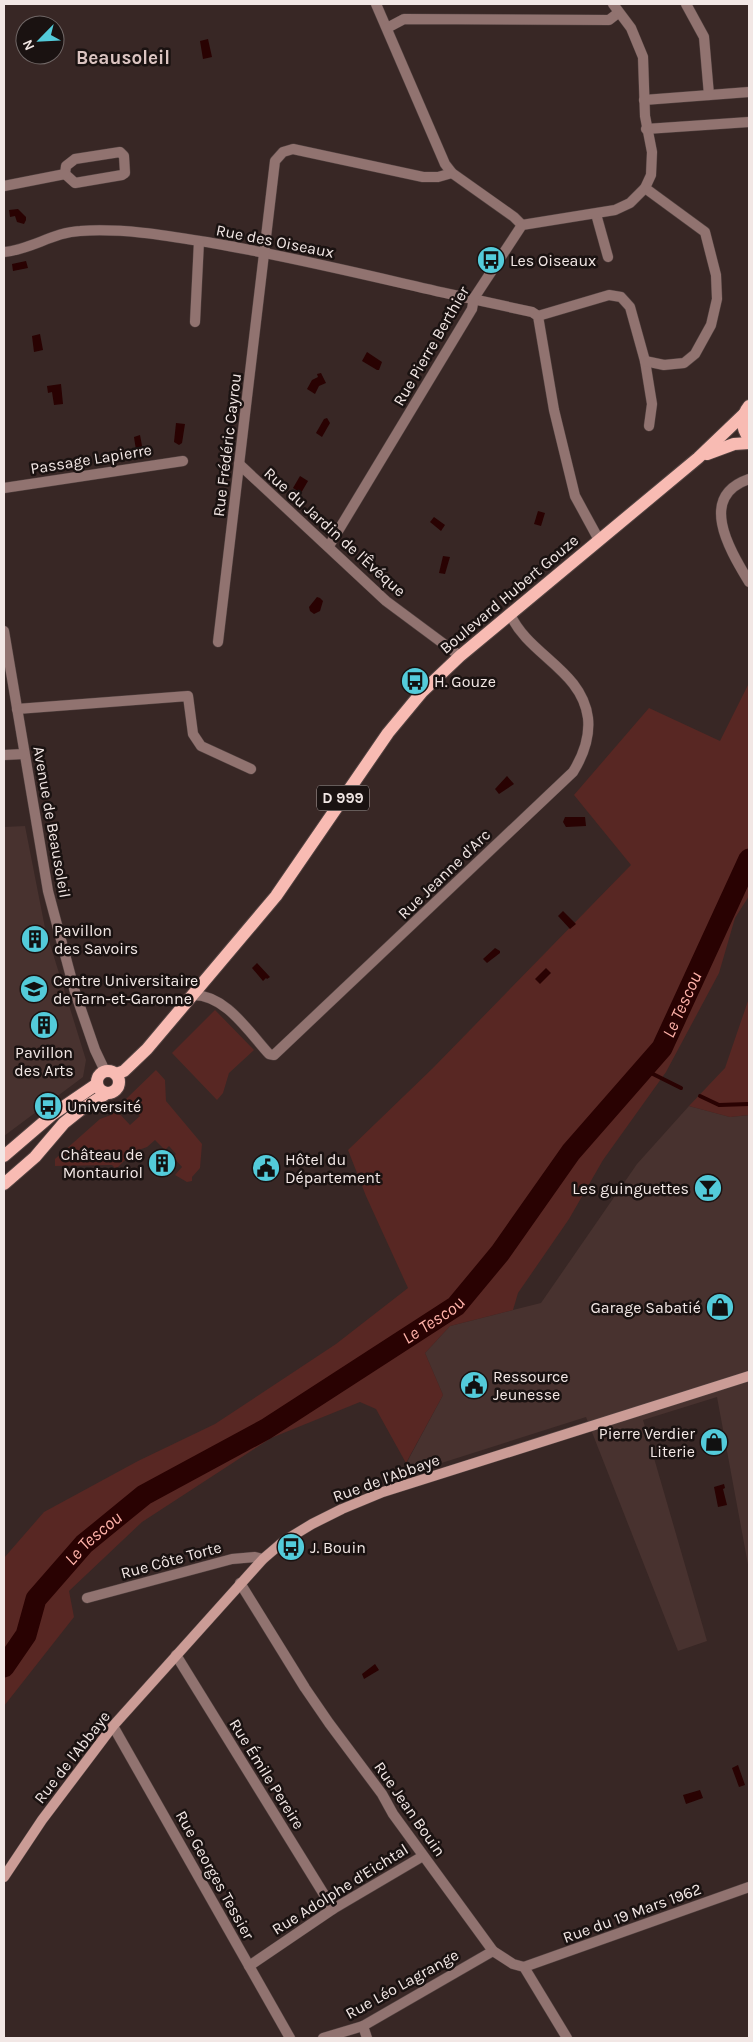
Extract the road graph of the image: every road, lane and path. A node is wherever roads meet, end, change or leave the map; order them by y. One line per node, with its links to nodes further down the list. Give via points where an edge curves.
1 (376, 4): 4 (street)
2 (686, 4): 6 (street, via 704,37)
3 (615, 8): 4 (street, via 609,20 404,19); 7 (street, via 631,28 643,58)
4 (387, 28): 10 (street, via 445,164)
5 (749, 92): 6 (street)
6 (709, 96): 7 (street)
7 (644, 100): 9 (street)
8 (749, 122): 9 (street)
9 (646, 129): 13 (street, via 652,152 651,175)
10 (452, 173): 15 (street); 18 (street, Rue Frédéric Cayrou, via 423,177 292,149 283,152 275,161)
11 (65, 174): 11 (street, via 75,182 122,175 125,173 124,156 120,152 75,159 68,163); 12 (street)
12 (4, 186)
13 (645, 188): 14 (street, via 630,203); 23 (street, via 705,232 716,274 717,299 711,325 695,354 684,363 664,365)
14 (596, 214): 15 (street); 19 (street)
15 (522, 224): 20 (street, Rue Pierre Berthier)
16 (199, 241): 17 (street, Rue des Oiseaux, via 111,230 78,231 18,251); 18 (street, Rue des Oiseaux); 22 (street)
17 (4, 252)
18 (265, 252): 20 (street, Rue des Oiseaux); 30 (street, Rue Frédéric Cayrou)
19 (608, 257)
20 (474, 298): 21 (street, Rue des Oiseaux); 34 (street, Rue Pierre Berthier, via 472,309)
21 (538, 316): 23 (street, via 609,295 621,296 630,307); 33 (street, via 554,410 575,496)
22 (195, 322)
23 (645, 361): 25 (street, via 652,404)
24 (747, 410): 26 (main road, via 743,427); 28 (main road, Boulevard Hubert Gouze / D 999)
25 (649, 426)
26 (749, 438)
27 (749, 443): 28 (main road, Boulevard Hubert Gouze / D 999, via 734,444)
28 (698, 458): 33 (main road, Boulevard Hubert Gouze / D 999)
29 (183, 460): 32 (street, Passage Lapierre)
30 (239, 464): 34 (street, Rue du Jardin de l'Êvéque); 38 (street, Rue Frédéric Cayrou)
31 (749, 479): 35 (street, via 730,488 724,495 720,511 724,530)
32 (4, 488)
33 (599, 540): 36 (main road, Boulevard Hubert Gouze / D 999)
34 (329, 546): 39 (street, Rue du Jardin de l'Êvéque, via 386,601)
35 (749, 582)
36 (510, 614): 39 (main road, Boulevard Hubert Gouze / D 999); 44 (street, Rue Jeanne d'Arc, via 517,630 564,673 584,700 589,729 584,752 572,772 274,1055 269,1054 223,1004 209,996)
37 (4, 631): 40 (street, Avenue de Beausoleil)
38 (218, 642)
39 (460, 656): 44 (main road, Boulevard Hubert Gouze / D 999, via 422,692 388,733 276,896)
40 (17, 709): 41 (street, Avenue de Beausoleil); 43 (street, via 188,696 193,734 201,746)
41 (24, 754): 42 (street); 45 (street, Avenue de Beausoleil, via 54,917 95,1050)
42 (4, 755)
43 (251, 769)
44 (192, 995): 45 (main road, Boulevard Hubert Gouze / D 999, via 147,1049 124,1071)
45 (111, 1073): 46 (main road, via 98,1077); 47 (main road, via 118,1085)
46 (97, 1084): 47 (main road); 48 (main road, via 53,1114)
47 (107, 1093): 49 (main road, via 64,1123 35,1157)
48 (4, 1156)
49 (4, 1184)
50 (749, 1376): 51 (main road, Rue de l'Abbaye, via 383,1492 312,1524 284,1541)
51 (264, 1559): 52 (main road, Rue de l'Abbaye); 53 (street, Rue Côte Torte, via 232,1559)
52 (240, 1583): 54 (main road, Rue de l'Abbaye); 56 (street, Rue Jean Bouin, via 305,1688)
53 (87, 1598)
54 (176, 1655): 55 (main road, Rue de l'Abbaye); 59 (street, Rue Émile Pereire)
55 (113, 1726): 57 (main road, Rue de l'Abbaye, via 42,1820); 61 (street, Rue Georges Tessier)
56 (423, 1856): 59 (street, Rue Adolphe d'Eichtal); 60 (street, Rue Jean Bouin)
57 (4, 1877)
58 (749, 1887): 62 (street, Rue du 19 Mars 1962)
59 (333, 1909): 61 (street, Rue Adolphe d'Eichtal)
60 (492, 1951): 62 (street, Rue Jean Bouin); 63 (street, Rue Léo Lagrange)
61 (249, 1966): 64 (street, Rue Georges Tessier)
62 (524, 1967): 67 (street)
63 (363, 2026): 65 (street, Rue Léo Lagrange); 66 (street)
64 (290, 2038)
65 (323, 2038)
66 (367, 2038)
67 (567, 2038)

